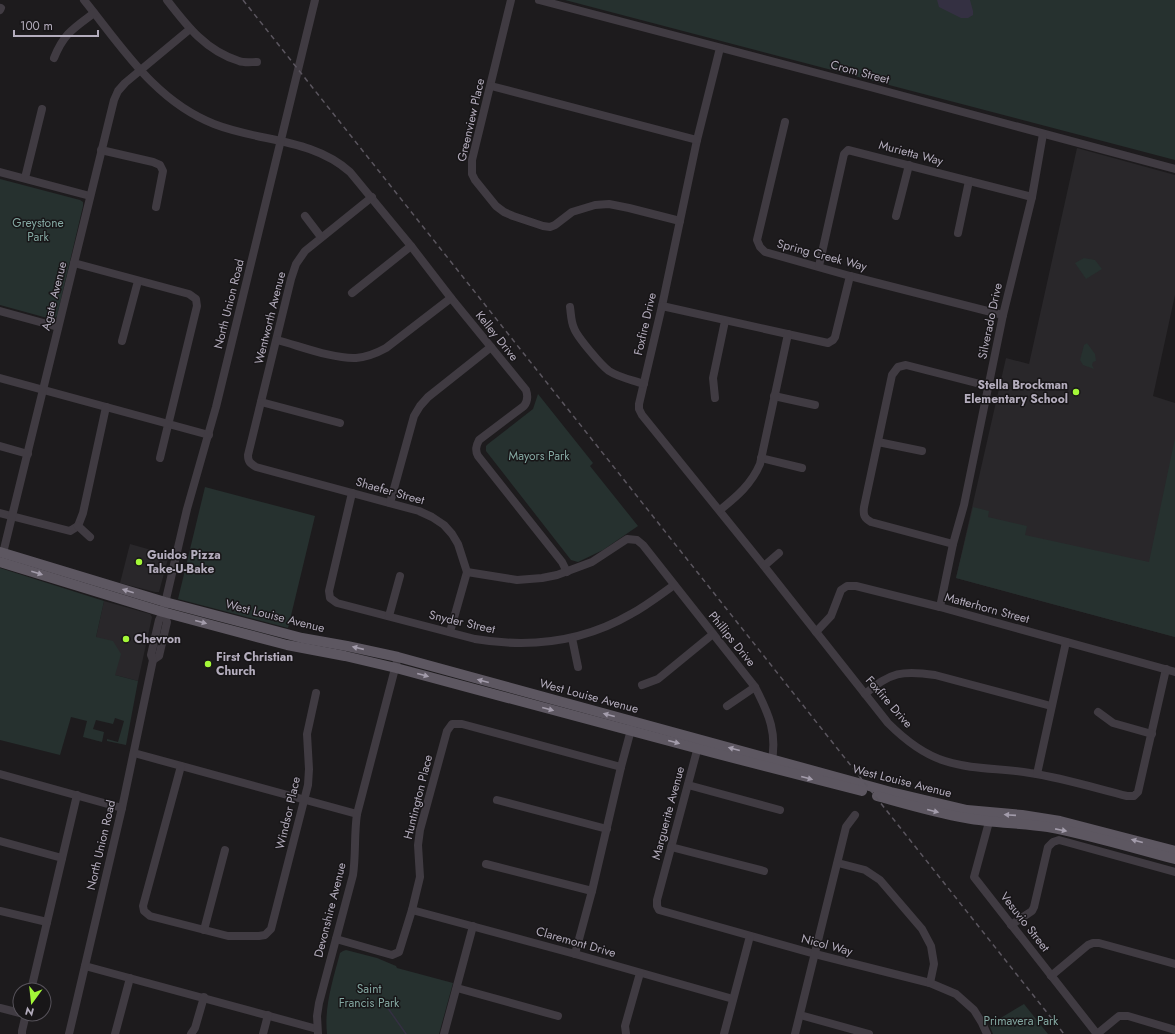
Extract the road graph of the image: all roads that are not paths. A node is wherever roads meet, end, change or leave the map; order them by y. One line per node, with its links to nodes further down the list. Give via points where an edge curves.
1 (84, 0): 6 (street, Kelley Drive)
2 (167, 0): 7 (street)
3 (315, 0): 17 (street, North Union Road)
4 (511, 0): 12 (street, Greenview Place)
5 (539, 0): 8 (street, Crom Street)
6 (94, 13): 9 (street, via 69,32 62,40); 11 (street, Kelley Drive)
7 (190, 29): 10 (street, via 221,54 240,62); 11 (street, Agate Avenue)
8 (720, 48): 15 (street, Crom Street); 16 (street, Foxfire Drive)
9 (54, 58)
10 (257, 62)
11 (139, 71): 17 (street, Kelley Drive, via 171,101 192,114 226,128); 18 (street, Agate Avenue, via 118,91)
12 (491, 86): 16 (street); 30 (street, Greenview Place, via 472,160 472,174 496,206 504,212 550,227 579,209 609,204)
13 (42, 109): 22 (street)
14 (785, 122): 35 (street, Spring Creek Way, via 757,240 765,252)
15 (1044, 134): 20 (street, Crom Street); 26 (street, Silverado Drive)
16 (697, 140): 30 (street, Foxfire Drive)
17 (281, 141): 25 (street, Kelley Drive, via 329,156 342,164); 61 (street, North Union Road)
18 (101, 150): 24 (street, Agate Avenue); 27 (street, via 160,165 163,171)
19 (909, 165): 23 (street, Murietta Way); 29 (street); 35 (street, Murietta Way, via 848,150 844,154)
20 (1175, 169)
21 (0, 172): 22 (street)
22 (25, 178): 24 (street)
23 (969, 181): 26 (street, Murietta Way); 31 (street)
24 (90, 196): 34 (street, Agate Avenue)
25 (372, 197): 32 (street, Wentworth Avenue); 33 (street, Kelley Drive)
26 (1032, 197): 43 (street, Silverado Drive)
27 (156, 208)
28 (305, 216): 32 (street)
29 (896, 216)
30 (680, 221): 40 (street, Foxfire Drive)
31 (958, 233)
32 (321, 237): 47 (street, Wentworth Avenue, via 305,251 296,264)
33 (411, 246): 38 (street); 39 (street, Kelley Drive)
34 (74, 263): 37 (street); 45 (street, Agate Avenue)
35 (819, 266): 36 (street, Spring Creek Way)
36 (850, 276): 43 (street, Spring Creek Way); 46 (street, via 833,340 828,343)
37 (138, 281): 48 (street); 60 (street, via 189,294 196,300 197,306)
38 (352, 293)
39 (451, 298): 47 (street, via 386,348 366,356 343,357); 49 (street, Kelley Drive)
40 (662, 306): 44 (street); 51 (street, Foxfire Drive)
41 (570, 307): 51 (street, via 574,330 601,364 619,376)
42 (0, 311): 45 (street)
43 (1003, 315): 52 (street, Silverado Drive)
44 (726, 321): 46 (street); 55 (street, via 713,378)
45 (58, 327): 53 (street, Agate Avenue)
46 (788, 334): 54 (street)
47 (277, 340): 56 (street, Wentworth Avenue)
48 (122, 341)
49 (491, 347): 71 (street, via 420,406 414,416); 82 (street, Kelley Drive, via 526,390 528,400 524,406 479,440 476,452 562,562)
50 (0, 378): 53 (street)
51 (644, 384): 72 (street, Foxfire Drive, via 639,404 642,415)
52 (988, 386): 62 (street, via 906,365 898,367 892,375); 77 (street, Silverado Drive, via 964,506)
53 (43, 390): 58 (street); 65 (street, Agate Avenue)
54 (774, 396): 57 (street); 67 (street)
55 (715, 398)
56 (261, 402): 59 (street); 68 (street, Wentworth Avenue, via 248,455 250,463)
57 (815, 405)
58 (106, 407): 60 (street); 75 (street)
59 (340, 423)
60 (168, 424): 61 (street); 66 (street)
61 (209, 435): 85 (street, North Union Road, via 187,509)
62 (878, 442): 64 (street); 77 (street, via 863,515 871,522)
63 (0, 446): 65 (street)
64 (922, 451)
65 (28, 454): 74 (street, Agate Avenue)
66 (160, 458)
67 (761, 458): 69 (street); 72 (street, via 749,483)
68 (261, 468): 70 (street, Shaefer Street)
69 (802, 468)
70 (352, 493): 71 (street, Shaefer Street); 87 (street, Snyder Street, via 329,591 330,598 337,603)
71 (390, 503): 81 (street, Shaefer Street, via 432,516 444,525 458,544)
72 (720, 510): 80 (street, Foxfire Drive)
73 (0, 512): 74 (street)
74 (13, 516): 75 (street, via 70,531); 79 (street, Agate Avenue)
75 (78, 526): 76 (street)
76 (90, 537)
77 (953, 544): 86 (street, Silverado Drive)
78 (779, 554): 80 (street)
79 (1, 556): 85 (main road, West Louise Avenue)
80 (764, 566): 89 (street, Foxfire Drive)
81 (467, 572): 82 (street, via 517,580); 88 (street)
82 (567, 572): 84 (street, Phillips Drive, via 592,562 627,540 637,540 643,544)
83 (400, 576): 87 (street)
84 (674, 585): 90 (street, Phillips Drive); 91 (street, Snyder Street, via 630,615)
85 (164, 607): 93 (main road, West Louise Avenue, via 346,646); 107 (street, North Union Road, via 151,655 153,660)
86 (940, 607): 89 (street, Matterhorn Street, via 847,586 841,590 831,616); 92 (street, Matterhorn Street)
87 (389, 616): 88 (street, Snyder Street)
88 (450, 632): 91 (street, Snyder Street, via 475,639 513,643)
89 (816, 632): 100 (street, Foxfire Drive)
90 (713, 634): 97 (street, via 658,679); 98 (street, Phillips Drive)
91 (572, 638): 94 (street)
92 (1066, 642): 95 (street, Matterhorn Street); 102 (street)
93 (397, 663): 104 (main road, West Louise Avenue); 119 (street, Devonshire Avenue)
94 (578, 667)
95 (1166, 669): 96 (street, Matterhorn Street); 105 (street)
96 (1175, 672)
97 (642, 685)
98 (755, 687): 101 (street); 108 (street, Phillips Drive, via 767,709 771,723 774,745)
99 (316, 693): 115 (street, Windsor Place, via 307,734 309,769)
100 (865, 694): 102 (street, via 877,684 906,672 935,675); 112 (street, Foxfire Drive, via 900,735 936,758 956,764)
101 (727, 706)
102 (1051, 706): 112 (street)
103 (1098, 712): 105 (street, via 1113,723)
104 (632, 726): 106 (main road, West Louise Avenue); 110 (street)
105 (1152, 734): 112 (street, Foxfire Drive, via 1138,792 1134,796)
106 (698, 744): 108 (main road, West Louise Avenue); 113 (street, Marguerite Avenue)
107 (134, 754): 109 (street); 117 (street, North Union Road)
108 (771, 763): 121 (main road, West Louise Avenue)
109 (181, 766): 115 (street); 140 (street, via 143,906 145,913 150,916)
110 (621, 767): 122 (street); 135 (street, Huntington Place, via 478,728 455,723 450,725 420,830 420,877)
111 (0, 774): 114 (street)
112 (1037, 774)
113 (688, 785): 118 (street); 124 (street, Marguerite Avenue)
114 (77, 795): 117 (street); 127 (street)
115 (305, 799): 119 (street); 140 (street, Windsor Place, via 271,929 266,935 259,936 228,936)
116 (497, 800): 122 (street)
117 (122, 808): 146 (street, North Union Road)
118 (780, 810)
119 (357, 814): 142 (street, Devonshire Avenue, via 353,876)
120 (855, 815): 128 (street, via 846,827)
121 (989, 817): 126 (main road, West Louise Avenue, via 1022,815 1060,821); 138 (street, Vesuvio Street, via 974,877)
122 (607, 829): 133 (street)
123 (0, 841): 127 (street)
124 (671, 847): 131 (street); 134 (street, Marguerite Avenue)
125 (225, 850): 140 (street)
126 (1173, 856): 130 (street)
127 (62, 858): 137 (street)
128 (838, 863): 144 (street); 151 (street, via 865,870 880,880 922,928 931,946 934,964)
129 (486, 864): 133 (street)
130 (1166, 869): 132 (street); 138 (street, via 1059,840 1053,842 1048,847 1034,907)
131 (764, 871)
132 (1175, 872)
133 (592, 891): 143 (street)
134 (659, 893): 141 (street, Nicol Way, via 659,910)
135 (412, 910): 139 (street, Claremont Drive); 142 (street, Huntington Place, via 400,950 395,955)
136 (0, 911): 137 (street)
137 (47, 922): 150 (street)
138 (1012, 925): 148 (street, Vesuvio Street)
139 (473, 926): 143 (street, Claremont Drive); 152 (street)
140 (204, 930)
141 (750, 936): 144 (street, Nicol Way); 154 (street)
142 (336, 939): 162 (street, Devonshire Avenue, via 319,1003)
143 (575, 954): 147 (street, Claremont Drive)
144 (815, 954): 151 (street, Nicol Way); 158 (street)
145 (1175, 964): 148 (street, via 1093,943)
146 (85, 966): 149 (street); 165 (street, North Union Road)
147 (640, 973): 154 (street, Claremont Drive); 170 (street, via 625,1026)
148 (1051, 976): 174 (street, Vesuvio Street)
149 (130, 978): 153 (street); 166 (street)
150 (33, 982)
151 (930, 984): 173 (street, Nicol Way, via 956,994 974,1010)
152 (457, 988): 159 (street); 169 (street)
153 (204, 997): 157 (street); 167 (street)
154 (733, 999): 171 (street)
155 (0, 1008): 156 (street)
156 (12, 1011)
157 (268, 1015): 162 (street); 168 (street)
158 (800, 1015): 163 (street); 172 (street)
159 (558, 1016)
160 (23, 1022): 164 (street)
161 (1175, 1030): 174 (street, via 1128,1016 1119,1016)
162 (318, 1031)
163 (864, 1033)
164 (22, 1034)
165 (69, 1034)
166 (115, 1034)
167 (191, 1034)
168 (263, 1034)
169 (444, 1034)
170 (626, 1034)
171 (724, 1034)
172 (795, 1034)
173 (987, 1034)
174 (1097, 1034)

